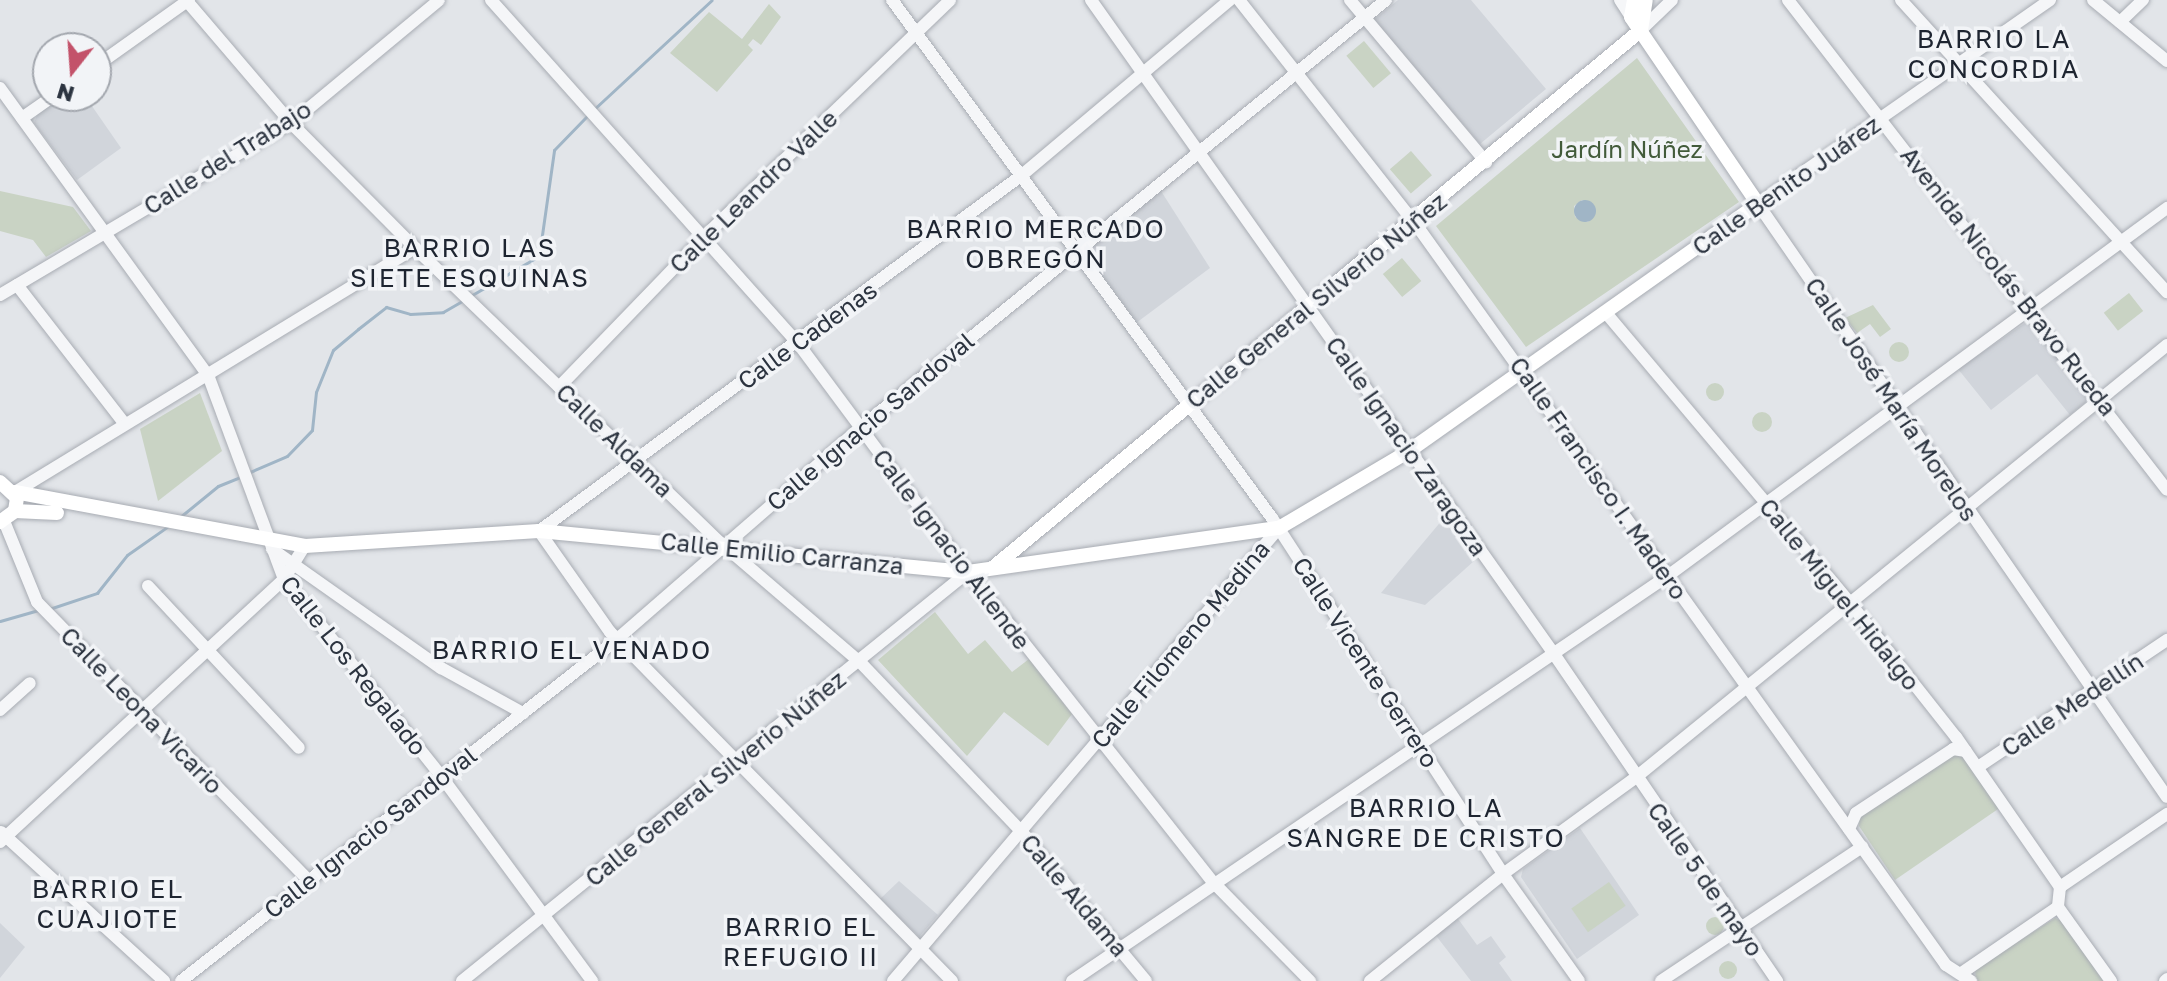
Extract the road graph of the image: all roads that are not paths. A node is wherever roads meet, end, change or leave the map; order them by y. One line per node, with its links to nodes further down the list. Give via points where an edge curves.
1 (187, 0): 25 (street); 34 (street, Calle Aldama)
2 (439, 0): 34 (street, Calle del Trabajo)
3 (491, 0): 42 (street, Calle Ignacio Allende)
4 (892, 0): 24 (street, Calle Vicente Gerrero)
5 (950, 0): 24 (street, Calle Leandro Valle)
6 (1091, 0): 29 (street, Calle Ignacio Zaragoza)
7 (1230, 0): 29 (street, Calle Cadenas)
8 (1239, 0): 28 (street, Calle Francisco I. Madero)
9 (1350, 0): 20 (street)
10 (1386, 0): 20 (street, Calle Ignacio Sandoval)
11 (1620, 0): 21 (street, Calle José María Morelos)
12 (1634, 0): 21 (main road)
13 (1646, 0): 23 (main road)
14 (1672, 0): 23 (street)
15 (1788, 0): 32 (street, Avenida Nicolás Bravo Rueda)
16 (1901, 0): 27 (street)
17 (2050, 0): 27 (street, Calle Benito Juárez)
18 (2093, 0): 22 (street)
19 (2143, 0): 22 (street)
20 (1364, 17): 28 (street, Calle Ignacio Sandoval); 36 (street)
21 (1631, 17): 23 (main road, Calle José María Morelos)
22 (2120, 22): 26 (street)
23 (1641, 30): 36 (main road, Calle General Silverio Núñez); 38 (main road, Calle José María Morelos)
24 (917, 31): 37 (street, Calle Vicente Gerrero); 42 (street, Calle Leandro Valle)
25 (112, 54)
26 (2167, 61)
27 (1957, 65): 32 (street, Calle Benito Juárez); 43 (street)
28 (1297, 71): 35 (street, Calle Ignacio Sandoval); 40 (street, Calle Francisco I. Madero)
29 (1147, 75): 35 (street, Calle Ignacio Zaragoza); 37 (street, Calle Cadenas)
30 (0, 88): 33 (street, Calle Los Regalado)
31 (32, 111): 33 (street)
32 (1882, 117): 38 (street, Calle Benito Juárez); 50 (street, Avenida Nicolás Bravo Rueda)
33 (22, 118): 41 (street, Calle Los Regalado)
34 (291, 123): 41 (street, Calle del Trabajo); 44 (street, Calle Aldama)
35 (1200, 150): 45 (street, Calle Ignacio Sandoval); 49 (street, Calle Ignacio Zaragoza)
36 (1486, 162): 40 (main road, Calle General Silverio Núñez)
37 (1022, 175): 45 (street, Calle Vicente Gerrero); 52 (street, Calle Cadenas)
38 (1758, 204): 51 (main road, Calle Benito Juárez); 59 (street, Calle José María Morelos)
39 (2167, 208): 43 (street)
40 (1412, 220): 49 (main road, Calle General Silverio Núñez); 54 (street, Calle Francisco I. Madero)
41 (104, 232): 46 (street, Calle del Trabajo); 55 (street, Calle Los Regalado)
42 (705, 236): 52 (street, Calle Ignacio Allende); 56 (street, Calle Leandro Valle)
43 (2120, 243): 47 (street); 50 (street)
44 (415, 248): 55 (street); 56 (street, Calle Aldama)
45 (1076, 251): 58 (street, Calle Vicente Gerrero); 61 (street, Calle Ignacio Sandoval)
46 (17, 285): 48 (street, Calle del Trabajo); 60 (street)
47 (2167, 292)
48 (0, 295)
49 (1307, 303): 58 (main road, Calle General Silverio Núñez); 62 (street, Calle Ignacio Zaragoza)
50 (2028, 308): 57 (street, Avenida Nicolás Bravo Rueda); 59 (street)
51 (1606, 313): 54 (main road, Calle Benito Juárez); 67 (street, Calle Miguel Hidalgo)
52 (797, 342): 61 (street, Calle Ignacio Allende); 63 (street, Calle Cadenas)
53 (2167, 345): 57 (street)
54 (1523, 370): 62 (main road, Calle Filomeno Medina); 81 (street, Calle Francisco I. Madero)
55 (208, 375): 60 (street); 75 (street, Calle Los Regalado)
56 (559, 387): 63 (street, Calle Aldama)
57 (2099, 398): 65 (street, Avenida Nicolás Bravo Rueda); 68 (street)
58 (1189, 404): 72 (street, Calle Vicente Gerrero); 79 (main road, Calle General Silverio Núñez)
59 (1896, 405): 67 (street); 68 (street, Calle José María Morelos)
60 (124, 423): 66 (street)
61 (860, 428): 76 (street, Calle Ignacio Sandoval); 80 (street, Calle Ignacio Allende)
62 (1409, 451): 72 (main road, Calle Filomeno Medina); 88 (street, Calle Ignacio Zaragoza)
63 (636, 460): 69 (street, Calle Cadenas); 76 (street, Calle Aldama)
64 (0, 482): 66 (main road)
65 (2167, 490)
66 (15, 492): 70 (main road); 71 (main road, Calle Emilio Carranza)
67 (1765, 501): 81 (street); 84 (street, Calle Miguel Hidalgo)
68 (1965, 506): 84 (street); 92 (street, Calle José María Morelos)
69 (566, 511): 73 (street, Calle Cadenas); 74 (street, via 564,527)
70 (6, 518): 71 (main road, Calle Emilio Carranza); 94 (street, Calle Leona Vicario, via 37,602)
71 (154, 524): 75 (main road, Calle Emilio Carranza)
72 (1279, 528): 79 (main road, Calle Emilio Carranza); 96 (street, Calle Filomeno Medina); 97 (street, Calle Vicente Gerrero)
73 (539, 531): 74 (main road, Calle Emilio Carranza); 77 (main road, Calle Emilio Carranza); 85 (street)
74 (573, 533): 76 (main road, Calle Emilio Carranza)
75 (273, 543): 77 (main road, Calle Emilio Carranza); 78 (street); 82 (street, Calle Los Regalado)
76 (723, 545): 80 (main road, Calle Emilio Carranza); 85 (street, Calle Ignacio Sandoval); 89 (street, Calle Aldama)
77 (305, 546): 78 (street)
78 (294, 565): 82 (street); 95 (street, via 441,668)
79 (999, 566): 80 (main road, Calle Emilio Carranza)
80 (968, 572): 89 (street, Calle General Silverio Núñez); 96 (street, Calle Ignacio Allende)
81 (1669, 575): 88 (street); 91 (street, Calle Francisco I. Madero)
82 (284, 579): 87 (street); 102 (street, Calle Los Regalado)
83 (148, 586): 87 (street)
84 (1850, 603): 91 (street); 99 (street, Calle Miguel Hidalgo)
85 (616, 640): 95 (street, Calle Ignacio Sandoval); 100 (street)
86 (2167, 640): 92 (street, Calle Medellín)
87 (208, 650): 94 (street); 98 (street)
88 (1554, 654): 97 (street); 103 (street, Calle Ignacio Zaragoza)
89 (860, 662): 100 (street, Calle General Silverio Núñez); 107 (street, Calle Aldama)
90 (30, 683): 93 (street)
91 (1747, 686): 103 (street); 106 (street, Calle Francisco I. Madero)
92 (2091, 691): 101 (street, Calle Medellín); 104 (street, Calle José María Morelos)
93 (0, 710)
94 (142, 710): 108 (street); 111 (street, Calle Leona Vicario)
95 (523, 713): 102 (street, Calle Ignacio Sandoval)
96 (1099, 739): 107 (street, Calle Filomeno Medina); 112 (street, Calle Ignacio Allende)
97 (1419, 743): 110 (street, Calle Vicente Gerrero); 112 (street)
98 (299, 748)
99 (1966, 751): 101 (street, Calle Miguel Hidalgo); 106 (street, Calle Medellín, via 1953,749 1868,805 1856,813)
100 (735, 763): 115 (street, Calle General Silverio Núñez); 117 (street)
101 (1978, 767): 113 (street, Calle Miguel Hidalgo)
102 (441, 776): 111 (street, Calle Ignacio Sandoval); 115 (street, Calle Los Regalado)
103 (1635, 778): 110 (street); 116 (street, Calle 5 de mayo)
104 (2167, 797)
105 (2167, 814): 113 (street)
106 (1849, 829): 109 (street, Calle Francisco I. Madero)
107 (1021, 831): 117 (street, Calle Filomeno Medina); 118 (street, Calle Aldama)
108 (2, 837): 120 (street)
109 (1862, 847): 116 (street); 119 (street, Calle Francisco I. Madero, via 1946,965)
110 (1503, 874): 129 (street); 130 (street, Calle Vicente Gerrero)
111 (308, 880): 121 (street, Calle Ignacio Sandoval)
112 (1213, 882): 118 (street); 128 (street, Calle Ignacio Allende)
113 (2060, 887): 114 (street)
114 (2058, 907): 119 (street); 133 (street)
115 (542, 916): 122 (street, Calle General Silverio Núñez); 123 (street, Calle Los Regalado)
116 (1740, 925): 131 (street); 132 (street, Calle 5 de mayo)
117 (922, 947): 124 (street, Calle Filomeno Medina); 125 (street)
118 (1120, 948): 126 (street); 127 (street, Calle Aldama)
119 (1967, 976)
120 (164, 981)
121 (181, 981)
122 (462, 981)
123 (592, 981)
124 (893, 981)
125 (952, 981)
126 (1072, 981)
127 (1146, 981)
128 (1310, 981)
129 (1370, 981)
130 (1579, 981)
131 (1661, 981)
132 (1777, 981)
133 (2111, 981)

